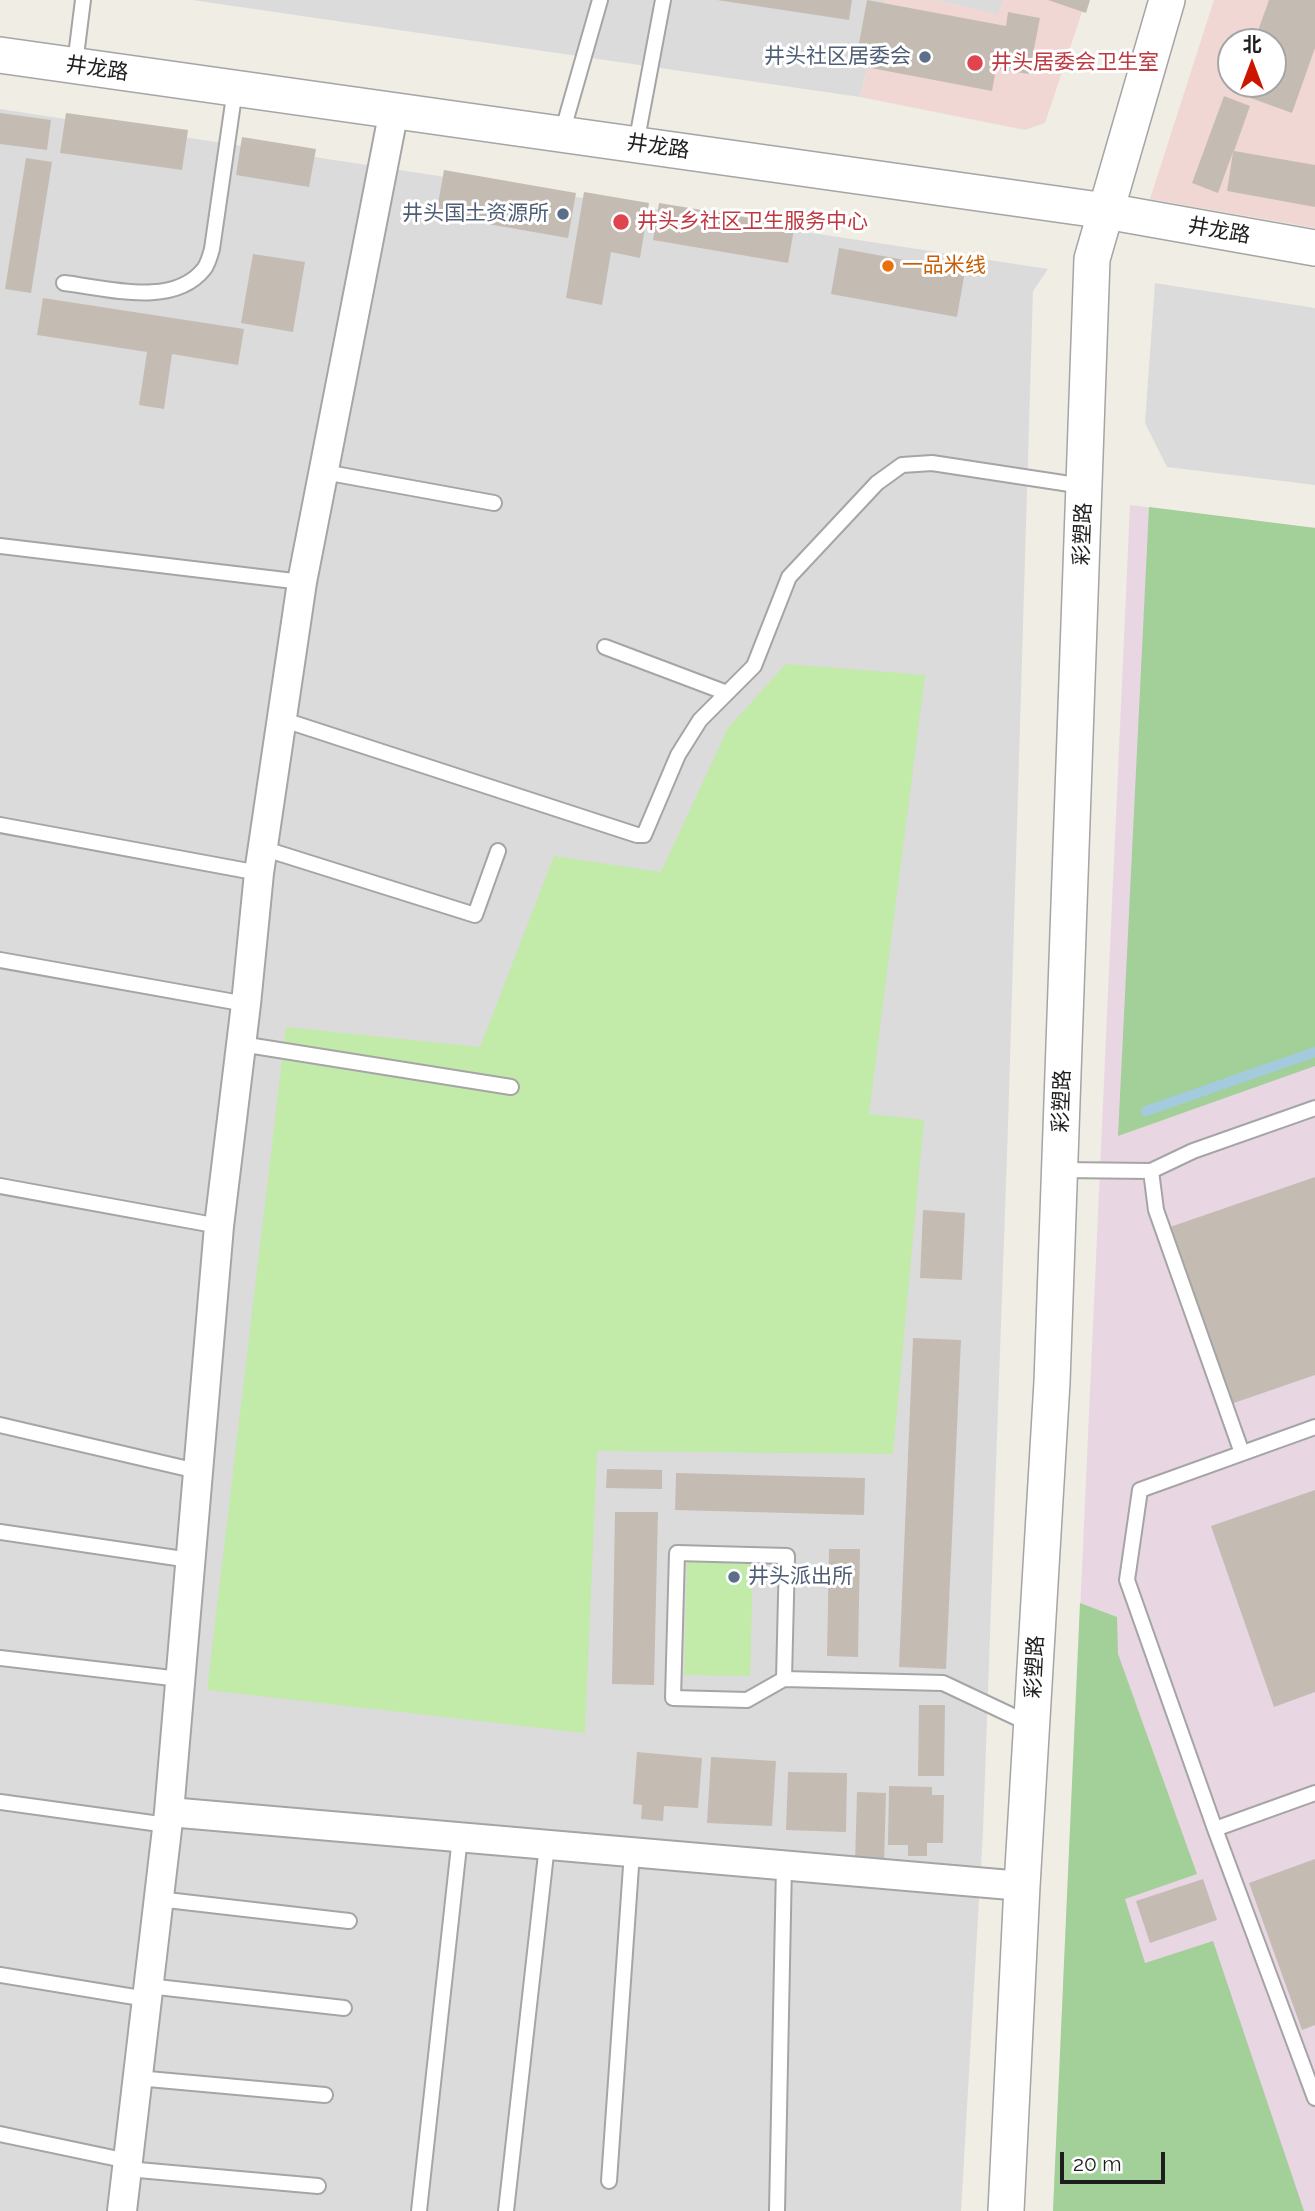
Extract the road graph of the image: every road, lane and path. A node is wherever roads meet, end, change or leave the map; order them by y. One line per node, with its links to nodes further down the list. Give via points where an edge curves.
1 (83, 0): 6 (lane)
2 (600, 0): 9 (lane)
3 (663, 0): 10 (lane)
4 (1167, 0): 11 (street, 彩塑路)
5 (0, 55): 6 (street, 井龙路)
6 (75, 66): 7 (street, 井龙路)
7 (236, 87): 8 (street, 井龙路); 13 (lane, via 206,268 170,292)
8 (394, 110): 9 (street, 井龙路); 14 (street)
9 (562, 133): 10 (street, 井龙路)
10 (636, 144): 11 (street, 井龙路)
11 (1106, 211): 12 (street, 井龙路); 15 (street, 彩塑路, via 1092,259)
12 (1315, 248)
13 (64, 284)
14 (324, 472): 16 (lane); 18 (street)
15 (1084, 486): 20 (lane, via 932,463 902,466 877,483 789,577 754,666); 30 (street, 彩塑路)
16 (494, 503)
17 (0, 546): 18 (lane)
18 (302, 582): 21 (street)
19 (605, 647): 20 (lane)
20 (727, 693): 21 (lane, via 700,720 678,755 644,835)
21 (281, 719): 24 (street)
22 (0, 825): 24 (lane)
23 (498, 851): 24 (lane, via 475,915)
24 (260, 861): 26 (street)
25 (0, 960): 26 (lane)
26 (246, 1004): 27 (street)
27 (241, 1044): 28 (lane); 33 (street)
28 (511, 1087)
29 (1315, 1108): 31 (lane, via 1192,1151)
30 (1059, 1170): 31 (lane); 43 (street, 彩塑路, via 1052,1382)
31 (1151, 1171): 36 (lane, via 1156,1210)
32 (0, 1185): 33 (lane)
33 (219, 1226): 37 (street)
34 (0, 1425): 37 (lane)
35 (1315, 1427): 36 (lane)
36 (1242, 1453): 47 (lane, via 1140,1490 1128,1580)
37 (197, 1471): 39 (street)
38 (0, 1532): 39 (lane)
39 (190, 1560): 41 (street)
40 (0, 1658): 41 (lane)
41 (180, 1679): 46 (street)
42 (784, 1679): 42 (lane, via 787,1556 677,1553 673,1698 747,1700); 43 (lane, via 943,1683)
43 (1031, 1725): 52 (street, 彩塑路)
44 (1315, 1793): 47 (lane)
45 (0, 1802): 46 (lane)
46 (168, 1818): 48 (street); 53 (street)
47 (1215, 1829): 60 (lane)
48 (460, 1837): 49 (street); 66 (lane)
49 (547, 1844): 50 (street); 67 (lane)
50 (632, 1852): 51 (street); 63 (lane)
51 (784, 1865): 52 (street); 68 (lane)
52 (1022, 1886): 69 (street, 彩塑路)
53 (158, 1899): 54 (lane); 56 (street)
54 (349, 1921)
55 (0, 1975): 56 (lane)
56 (147, 1992): 57 (lane); 58 (street)
57 (344, 2008)
58 (137, 2078): 59 (lane); 62 (street)
59 (325, 2095)
60 (1315, 2098)
61 (0, 2134): 62 (lane)
62 (127, 2165): 64 (lane); 65 (street)
63 (609, 2181)
64 (318, 2186)
65 (122, 2211)
66 (419, 2211)
67 (506, 2211)
68 (777, 2211)
69 (1006, 2211)

